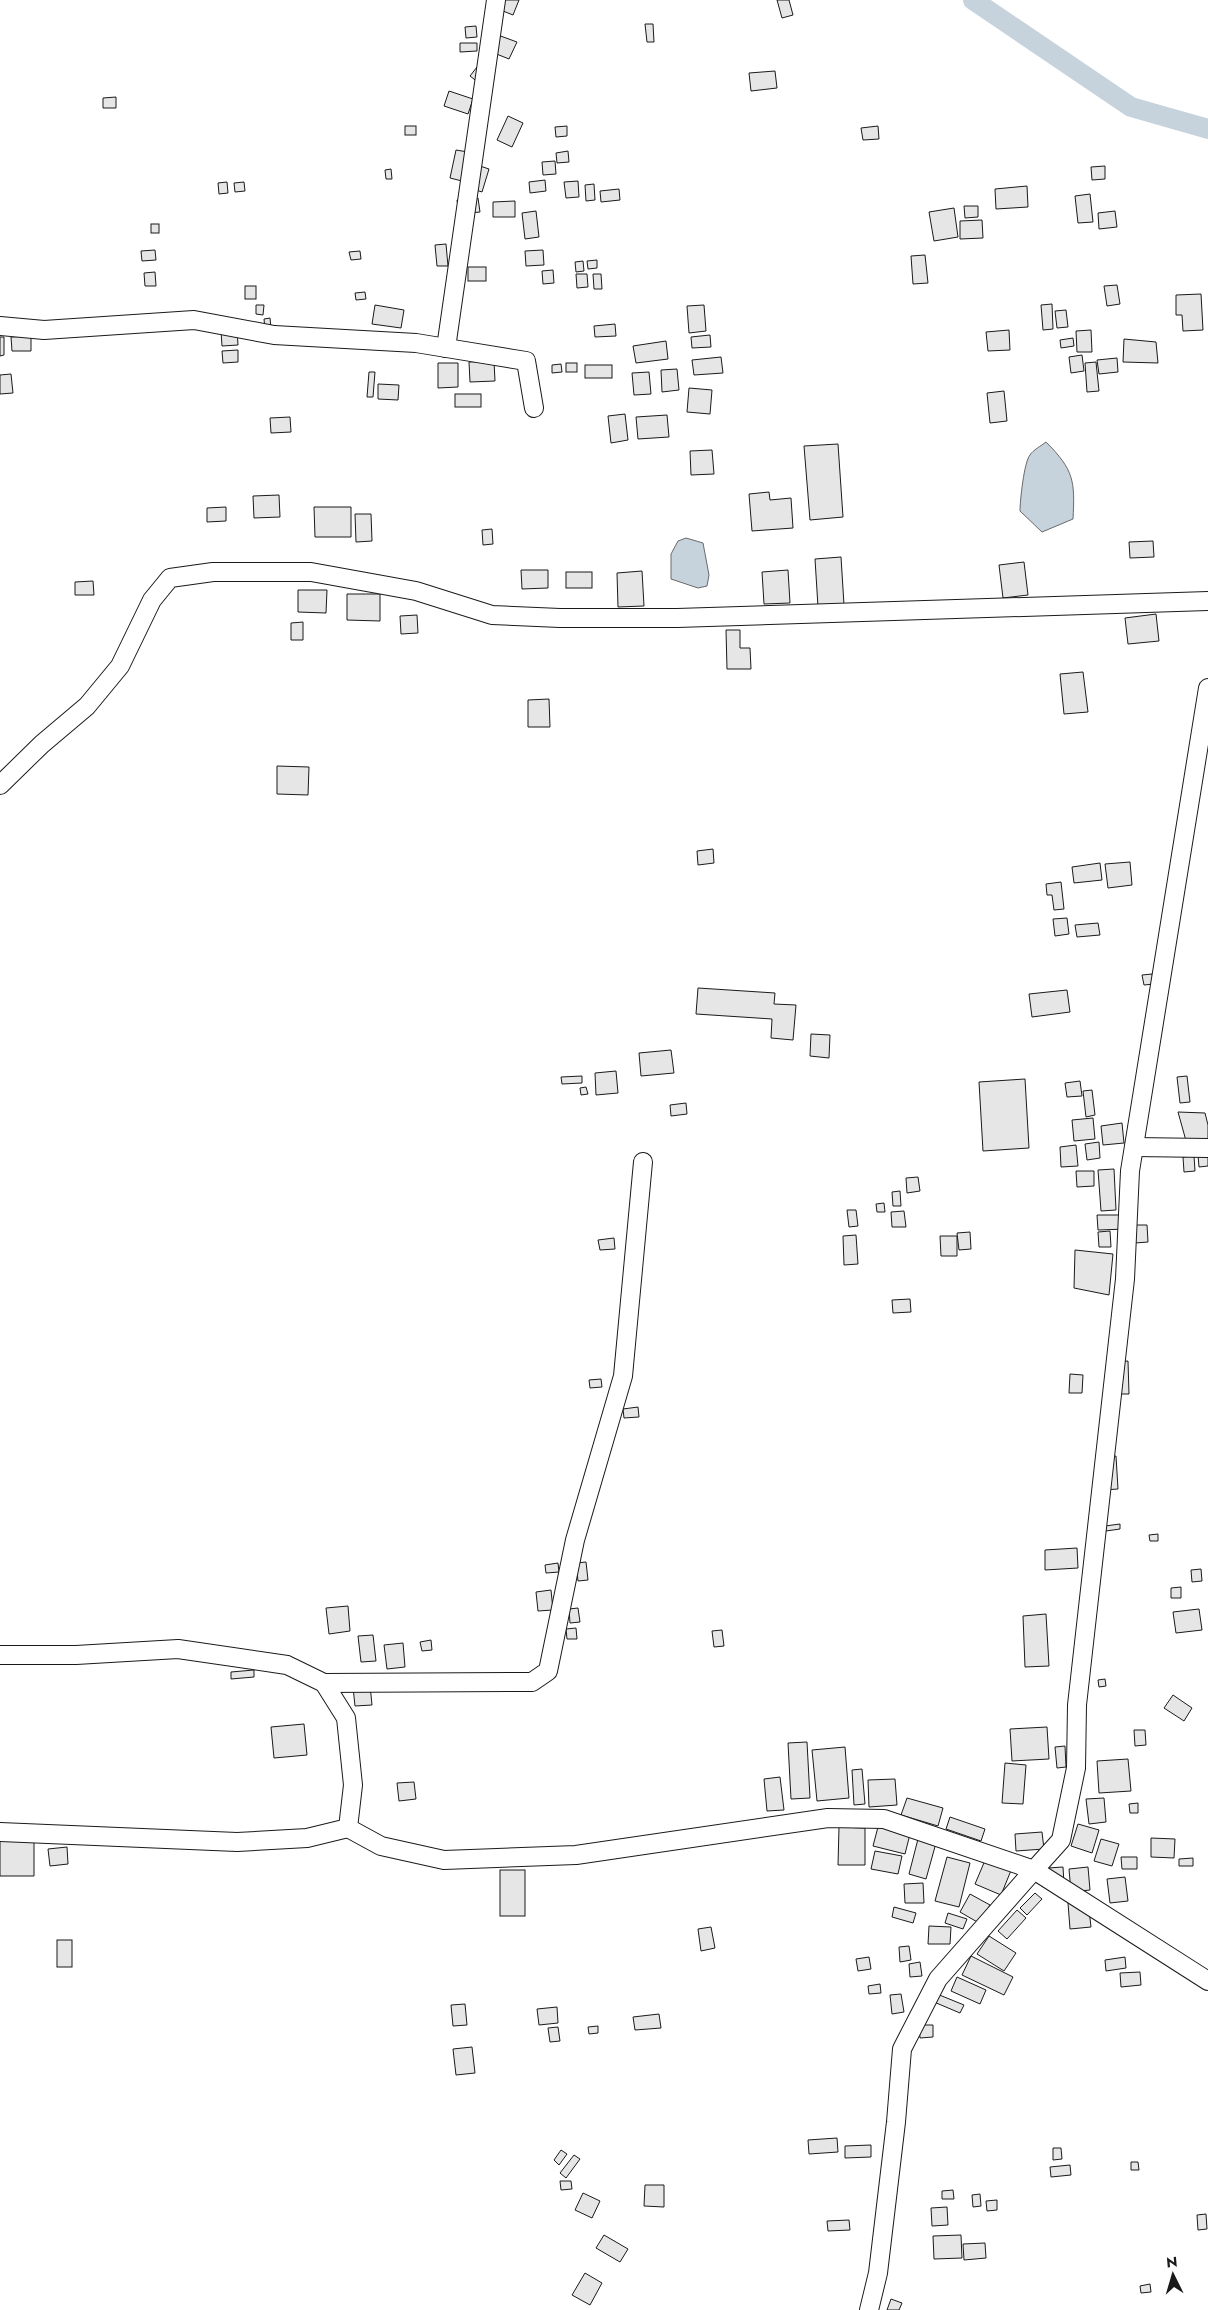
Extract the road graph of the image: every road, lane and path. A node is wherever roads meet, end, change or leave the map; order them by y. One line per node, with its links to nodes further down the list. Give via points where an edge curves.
1 (496, 0): 3 (street)
2 (0, 326): 3 (street, via 44,330 194,320 274,335 416,343)
3 (446, 348): 4 (street, via 526,361)
4 (534, 408)
5 (1208, 601): 7 (street, via 677,618 560,618 492,616 416,591 311,572 213,572 170,578 152,600 120,666 87,706)
6 (1208, 688): 8 (street)
7 (0, 786)
8 (1134, 1147): 9 (street); 15 (street, via 1125,1279 1077,1705 1076,1768 1061,1840)
9 (1208, 1148)
10 (643, 1162): 12 (street, via 623,1376 575,1540 548,1671 532,1682)
11 (0, 1655): 12 (street, via 76,1655 178,1649 287,1665)
12 (324, 1683): 13 (street, via 346,1718 353,1785)
13 (348, 1828): 14 (street, via 307,1838 237,1842); 15 (street, via 381,1846 444,1860 576,1856 828,1818 884,1819)
14 (0, 1832)
15 (1034, 1870): 16 (street); 17 (street, via 938,1979 902,2049 878,2273)
16 (1208, 1982)
17 (869, 2310)

